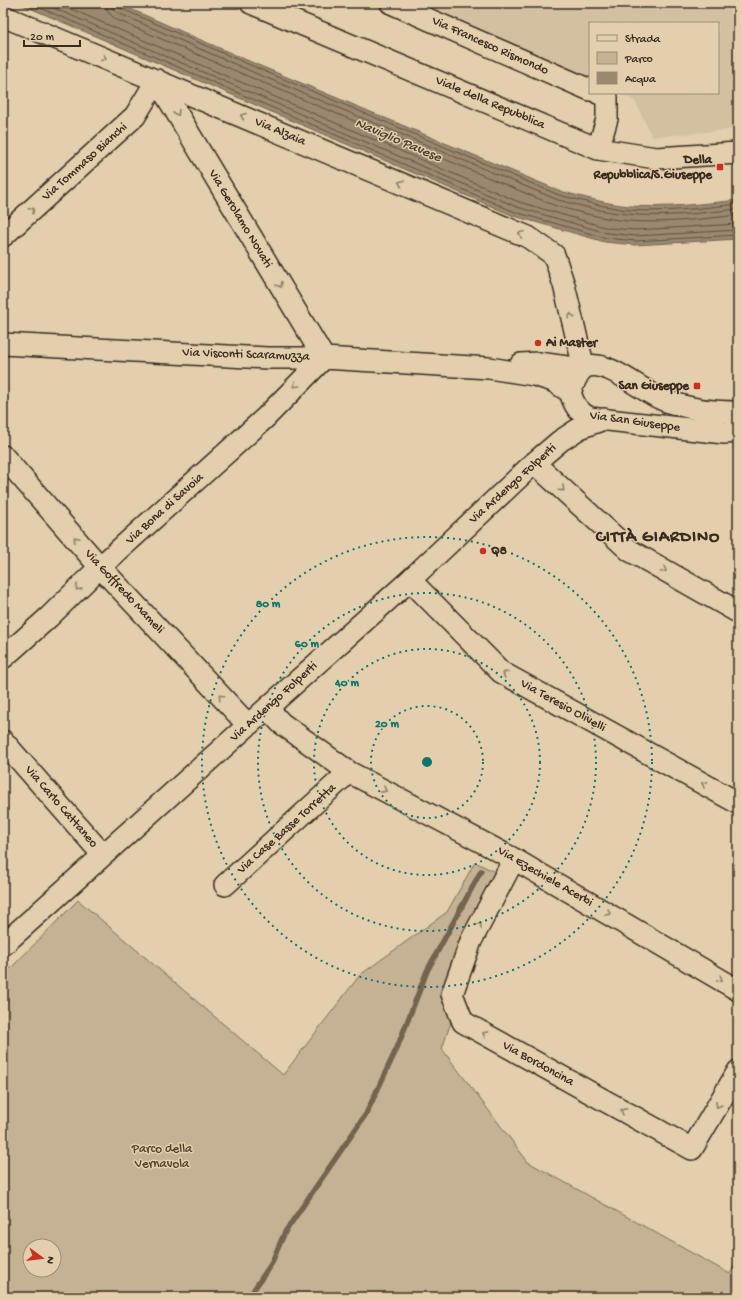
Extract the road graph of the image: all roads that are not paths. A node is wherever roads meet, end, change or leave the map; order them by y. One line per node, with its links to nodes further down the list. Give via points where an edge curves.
1 (251, 3): 7 (street, Viale della Repubblica)
2 (391, 3): 5 (street, Via Francesco Rismondo)
3 (3, 16): 4 (street, Via Alzaia, one-way to 4)
4 (157, 80): 9 (street, Via Tommaso Bianchi, one-way to 4, via 136,116); 11 (street, Via Gerolamo Novati, one-way to 11); 13 (street, Via Alzaia, one-way to 4, via 564,285 554,255 528,237)
5 (589, 90)
6 (600, 94): 7 (street, via 607,97 607,119)
7 (598, 149): 8 (street, Viale della Repubblica, via 656,158)
8 (738, 153)
9 (3, 236)
10 (3, 344): 11 (street, Via Visconti Scaramuzza, via 267,358)
11 (324, 358): 12 (street, Via Visconti Scaramuzza); 21 (street, Via Bona di Savoia, one-way to 21, via 265,418)
12 (489, 368): 13 (street, Via Visconti Scaramuzza, via 538,363); 14 (street, Via Visconti Scaramuzza, via 553,381)
13 (583, 368): 14 (street); 15 (street, Via San Giuseppe, via 600,366 611,370 654,395 680,405 700,410)
14 (572, 399): 16 (street, Via San Giuseppe, via 581,414); 18 (street, Via Ardengo Folperti)
15 (738, 412)
16 (604, 419): 17 (street, Via San Giuseppe, via 724,433); 18 (street, Via Ardengo Folperti, via 580,428)
17 (738, 432)
18 (560, 441): 20 (street, Via Ardengo Folperti)
19 (3, 456): 21 (street, Via Goffredo Mameli, one-way to 19)
20 (534, 463): 22 (street, Via Ardengo Folperti); 23 (street, one-way to 23, via 629,550)
21 (100, 567): 24 (street, Via Bona di Savoia, one-way to 24); 26 (street, Via Goffredo Mameli, one-way to 21)
22 (410, 580): 25 (street, Via Ardengo Folperti); 29 (street, Via Teresio Olivelli, one-way to 22, via 501,672)
23 (738, 612)
24 (3, 658)
25 (267, 708): 26 (street, Via Ardengo Folperti); 28 (street, Via Ezechiele Acerbi, via 281,723)
26 (248, 725): 30 (street, Via Ardengo Folperti)
27 (3, 741): 30 (street, Via Carlo Cattaneo)
28 (349, 772): 31 (street, Via Ezechiele Acerbi, one-way to 31); 32 (street, Via Case Basse Torretta)
29 (738, 803)
30 (103, 855): 33 (street, Via Ardengo Folperti)
31 (514, 859): 34 (street, Via Ezechiele Acerbi, one-way to 34); 35 (street, Via Bordoncina, one-way to 31, via 692,1149 463,1022 452,994 471,941)
32 (225, 885)
33 (3, 945)
34 (738, 990)
35 (738, 1071)

